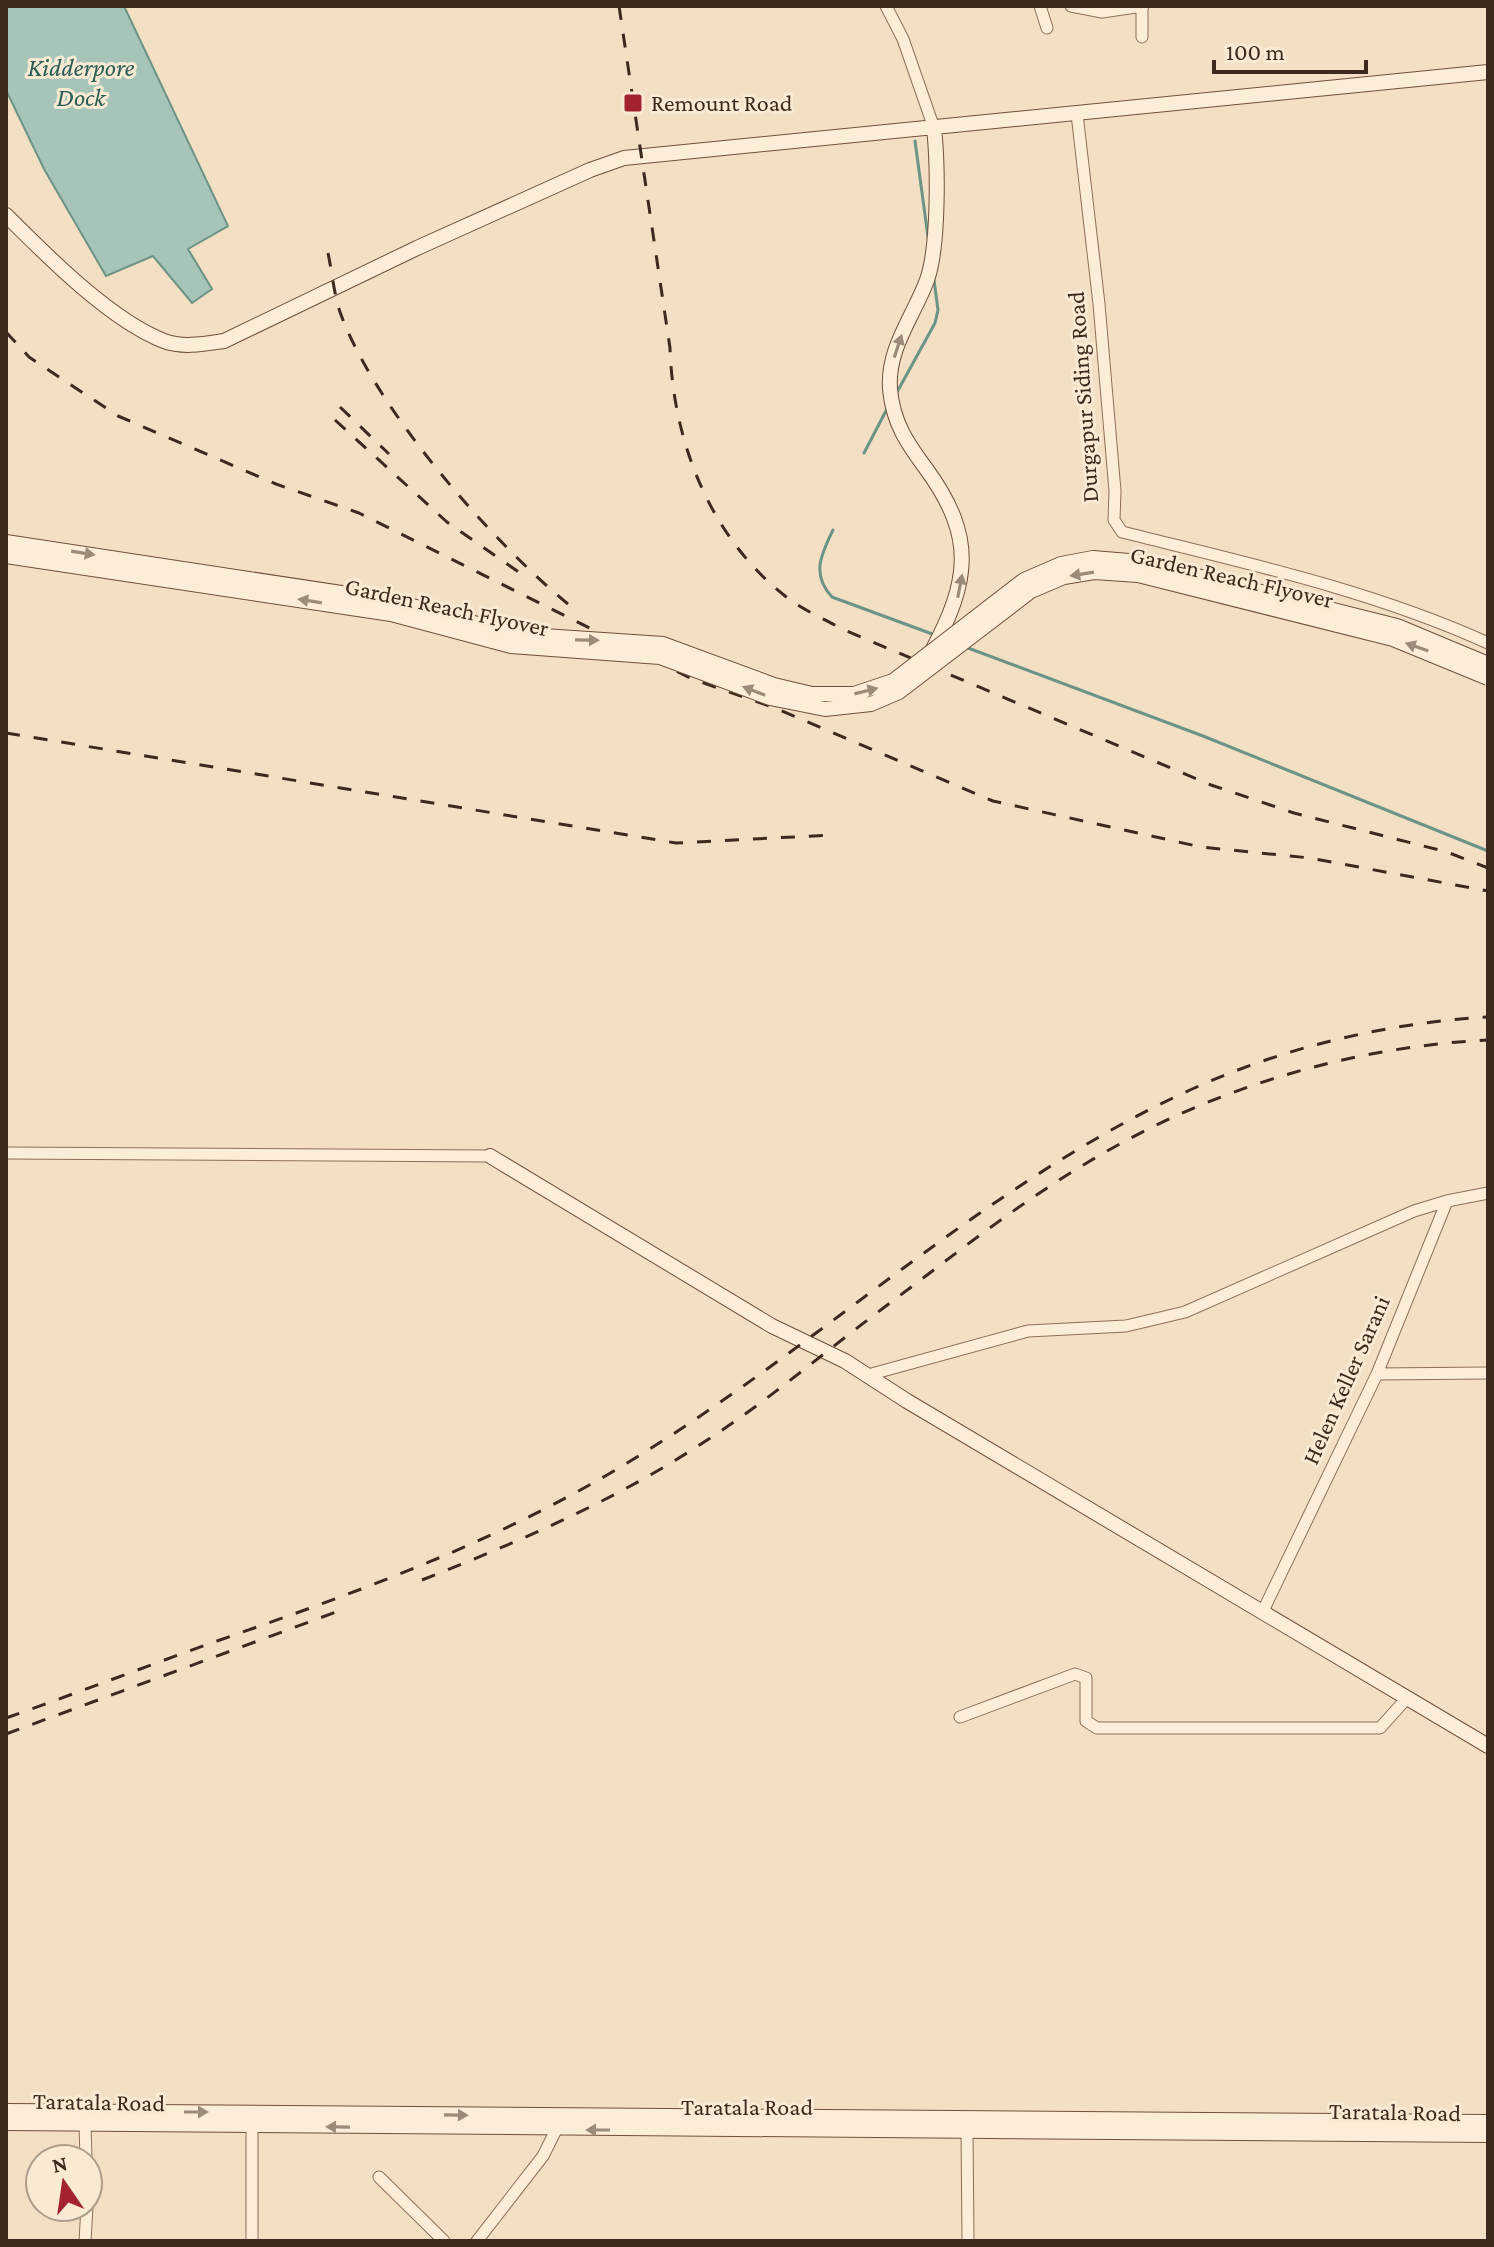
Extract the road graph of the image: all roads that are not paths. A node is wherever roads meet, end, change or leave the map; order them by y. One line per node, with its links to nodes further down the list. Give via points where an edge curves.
1 (886, 6): 9 (street)
2 (1040, 6): 5 (street)
3 (1071, 6): 4 (street, via 1102,12)
4 (1142, 6): 6 (street)
5 (1047, 28)
6 (1142, 37)
7 (1488, 72): 8 (main road)
8 (1077, 114): 9 (main road); 13 (street, Durgapur Siding Road, via 1099,304 1114,520 1122,532 1332,585 1430,617)
9 (934, 128): 10 (main road, via 624,158 430,242 224,341 193,346 165,341 134,323 64,273); 14 (main road, one-way to 9, bridge, via 956,605 960,548 953,512 896,424 890,385 903,329 928,279)
10 (6, 215)
11 (6, 542): 14 (main road, Garden Reach Flyover, one-way to 14, bridge, via 394,601 514,634 663,644 812,694 868,691)
12 (6, 556): 16 (main road, Garden Reach Flyover, one-way to 12, bridge, via 1393,639 1138,575 1094,572 1031,591 899,692 871,704 825,709 770,698 660,657 511,646 391,614)
13 (1488, 643)
14 (928, 657): 15 (main road, Garden Reach Flyover, bridge, via 1024,580 1061,564 1109,558 1397,626)
15 (1488, 664)
16 (1488, 678)
17 (6, 1153): 18 (street)
18 (490, 1156): 23 (main road, via 772,1326)
19 (1488, 1193): 20 (street)
20 (1447, 1201): 22 (street, Helen Keller Sarani); 23 (street, via 1185,1312 1126,1326 1028,1331)
21 (1488, 1373): 22 (street)
22 (1377, 1374): 24 (street, Helen Keller Sarani)
23 (868, 1375): 24 (main road)
24 (1262, 1613): 25 (main road)
25 (1407, 1698): 26 (street, via 1386,1725 1370,1729 1097,1728 1086,1721 1086,1678 1075,1674); 27 (main road)
26 (960, 1717)
27 (1488, 1746)
28 (6, 2111): 33 (main road, one-way to 33)
29 (1488, 2122): 33 (main road)
30 (6, 2123): 31 (main road, Taratala Road)
31 (85, 2124): 32 (main road, Taratala Road); 36 (street)
32 (252, 2126): 33 (main road, Taratala Road, one-way to 32); 38 (street)
33 (566, 2126): 34 (main road, Taratala Road, one-way to 33); 40 (street)
34 (967, 2131): 35 (main road, Taratala Road); 41 (street)
35 (1488, 2135)
36 (86, 2143)
37 (379, 2177): 39 (street)
38 (252, 2241)
39 (444, 2241)
40 (477, 2241)
41 (968, 2241)

